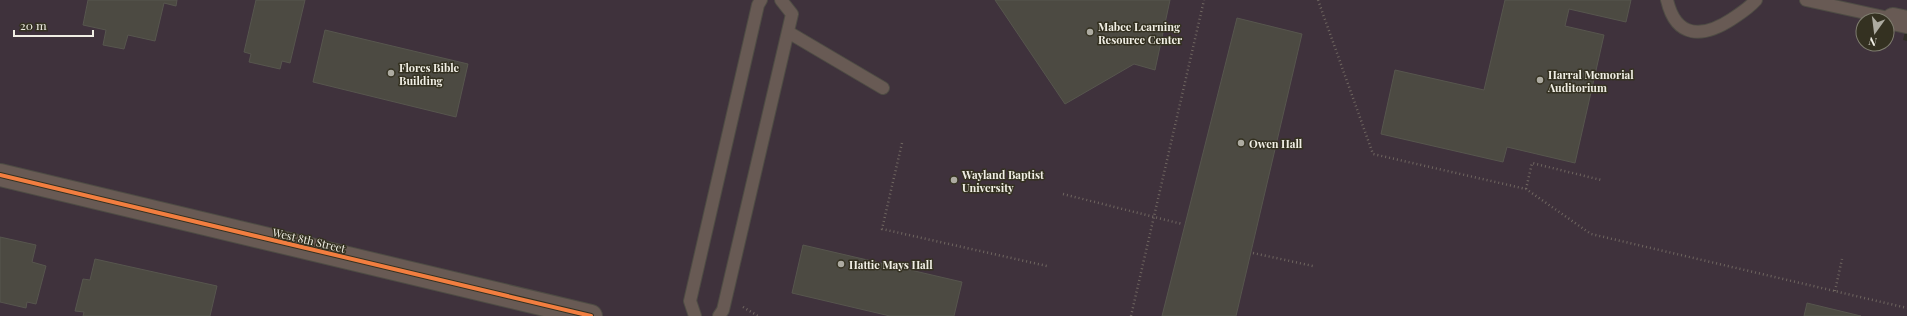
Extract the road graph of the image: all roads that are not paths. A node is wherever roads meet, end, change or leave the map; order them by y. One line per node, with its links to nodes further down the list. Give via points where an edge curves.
1 (761, 0): 11 (lane, via 690,301)
2 (781, 0): 7 (lane, via 792,14)
3 (1667, 0): 4 (lane, via 1675,22 1682,28 1694,32 1719,28 1747,10)
4 (1756, 0)
5 (1806, 0): 6 (lane)
6 (1900, 21)
7 (788, 32): 8 (lane); 12 (lane, via 723,310)
8 (883, 88)
9 (0, 176): 10 (street, West 8th Street)
10 (591, 316)
11 (695, 316)
12 (719, 316)

